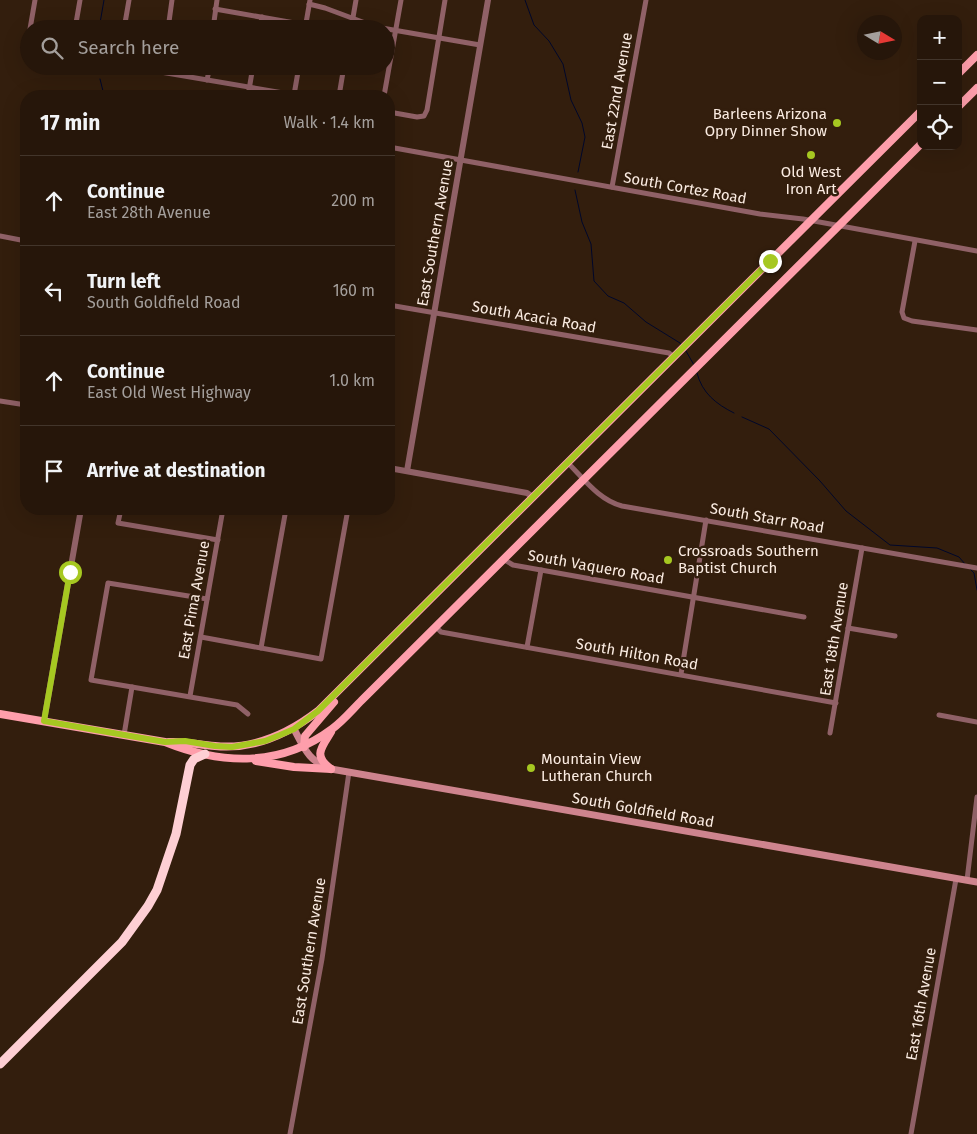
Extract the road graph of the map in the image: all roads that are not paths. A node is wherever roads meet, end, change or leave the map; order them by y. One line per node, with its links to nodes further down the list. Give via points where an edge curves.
1 (35, 0): 15 (street)
2 (80, 0): 16 (street)
3 (129, 0): 17 (street)
4 (172, 0): 18 (street)
5 (217, 0): 12 (street)
6 (356, 0): 14 (street)
7 (401, 0): 24 (street)
8 (445, 0): 26 (street)
9 (488, 0): 27 (street, East Southern Avenue)
10 (646, 0): 50 (street, East 22nd Avenue)
11 (310, 2): 14 (street); 22 (street)
12 (215, 9): 13 (street); 19 (street)
13 (262, 17): 20 (street); 21 (street)
14 (352, 19): 23 (street)
15 (32, 20)
16 (77, 20)
17 (126, 20)
18 (169, 20)
19 (214, 20)
20 (262, 20)
21 (275, 20)
22 (306, 20)
23 (355, 20)
24 (396, 30): 25 (street); 26 (street)
25 (395, 36)
26 (439, 38): 27 (street); 45 (street, via 424,116)
27 (480, 45): 49 (street, East Southern Avenue)
28 (977, 55): 29 (main road)
29 (962, 70)
30 (187, 75): 36 (street)
31 (208, 75): 36 (street)
32 (252, 75): 37 (street)
33 (297, 75): 41 (street)
34 (342, 75): 42 (street)
35 (388, 75): 43 (street)
36 (207, 80): 37 (street)
37 (250, 87): 39 (street); 40 (street)
38 (977, 88): 44 (main road)
39 (249, 90)
40 (266, 90)
41 (295, 90)
42 (340, 90)
43 (385, 90)
44 (959, 105)
45 (395, 113)
46 (917, 115): 51 (main road)
47 (395, 148): 49 (street, South Cortez Road)
48 (917, 148): 52 (main road)
49 (461, 160): 50 (street, South Cortez Road); 58 (street, East Southern Avenue)
50 (612, 187): 51 (street, South Cortez Road)
51 (811, 221): 52 (street, South Cortez Road); 60 (main road)
52 (837, 226): 55 (street, South Cortez Road); 66 (main road)
53 (0, 236): 54 (street)
54 (20, 240)
55 (916, 240): 56 (street, South Cortez Road); 59 (street, via 902,312 904,318 912,322)
56 (977, 252)
57 (395, 306): 58 (street, South Acacia Road)
58 (434, 313): 60 (street, South Acacia Road); 65 (street, East Southern Avenue)
59 (977, 330)
60 (674, 356): 63 (main road)
61 (0, 401): 62 (street)
62 (20, 405)
63 (568, 463): 66 (street, South Starr Road); 67 (main road)
64 (395, 469): 65 (street)
65 (407, 471): 67 (street)
66 (584, 479): 73 (street, South Starr Road, via 602,497 615,504); 76 (main road)
67 (533, 497): 89 (main road)
68 (80, 515): 96 (street)
69 (120, 515): 74 (street, via 118,523)
70 (222, 515): 74 (street, East Pima Avenue)
71 (285, 515): 86 (street)
72 (347, 515): 86 (street, via 321,659)
73 (706, 520): 75 (street, South Starr Road); 79 (street)
74 (218, 540): 80 (street, East Pima Avenue)
75 (862, 548): 77 (street, South Starr Road); 83 (street, East 18th Avenue)
76 (503, 559): 78 (street, South Vaquero Road, via 513,565); 82 (main road)
77 (977, 568)
78 (541, 570): 79 (street, South Vaquero Road); 87 (street)
79 (695, 597): 81 (street, South Vaquero Road); 88 (street)
80 (207, 599): 85 (street, East Pima Avenue); 90 (street, via 108,583 91,680)
81 (804, 617)
82 (436, 627): 87 (street, South Hilton Road, via 441,632); 98 (main road)
83 (848, 628): 84 (street); 92 (street, East 18th Avenue)
84 (895, 636)
85 (201, 637): 86 (street); 91 (street, East Pima Avenue)
86 (261, 648)
87 (527, 648): 88 (street, South Hilton Road)
88 (681, 674): 92 (street, South Hilton Road)
89 (350, 679): 99 (main road, via 318,711); 103 (main road, via 306,736)
90 (132, 687): 91 (street); 101 (street)
91 (190, 696): 94 (street, via 237,705)
92 (836, 703): 100 (street, East 18th Avenue)
93 (0, 714): 96 (main road)
94 (248, 714)
95 (939, 715): 97 (street)
96 (44, 721): 101 (main road)
97 (977, 722)
98 (333, 728): 103 (main road); 106 (main road, via 320,751 322,761)
99 (294, 729): 102 (main road, via 265,741 240,746); 103 (main road, South Goldfield Road)
100 (830, 733)
101 (124, 735): 102 (main road)
102 (165, 742): 104 (main road)
103 (304, 747): 105 (main road, via 286,754); 106 (main road, South Goldfield Road, via 313,760)
104 (205, 754): 105 (main road); 112 (highway, via 190,765 176,834 157,890 148,906 122,942)
105 (242, 759): 106 (main road)
106 (331, 769): 107 (main road, South Goldfield Road)
107 (349, 772): 109 (main road, South Goldfield Road); 113 (street, East Southern Avenue, via 322,959)
108 (977, 797): 110 (street)
109 (956, 878): 110 (main road, South Goldfield Road); 114 (street, East 16th Avenue)
110 (967, 880): 111 (main road, South Goldfield Road)
111 (977, 882)
112 (0, 1064)
113 (290, 1134)
114 (911, 1134)

